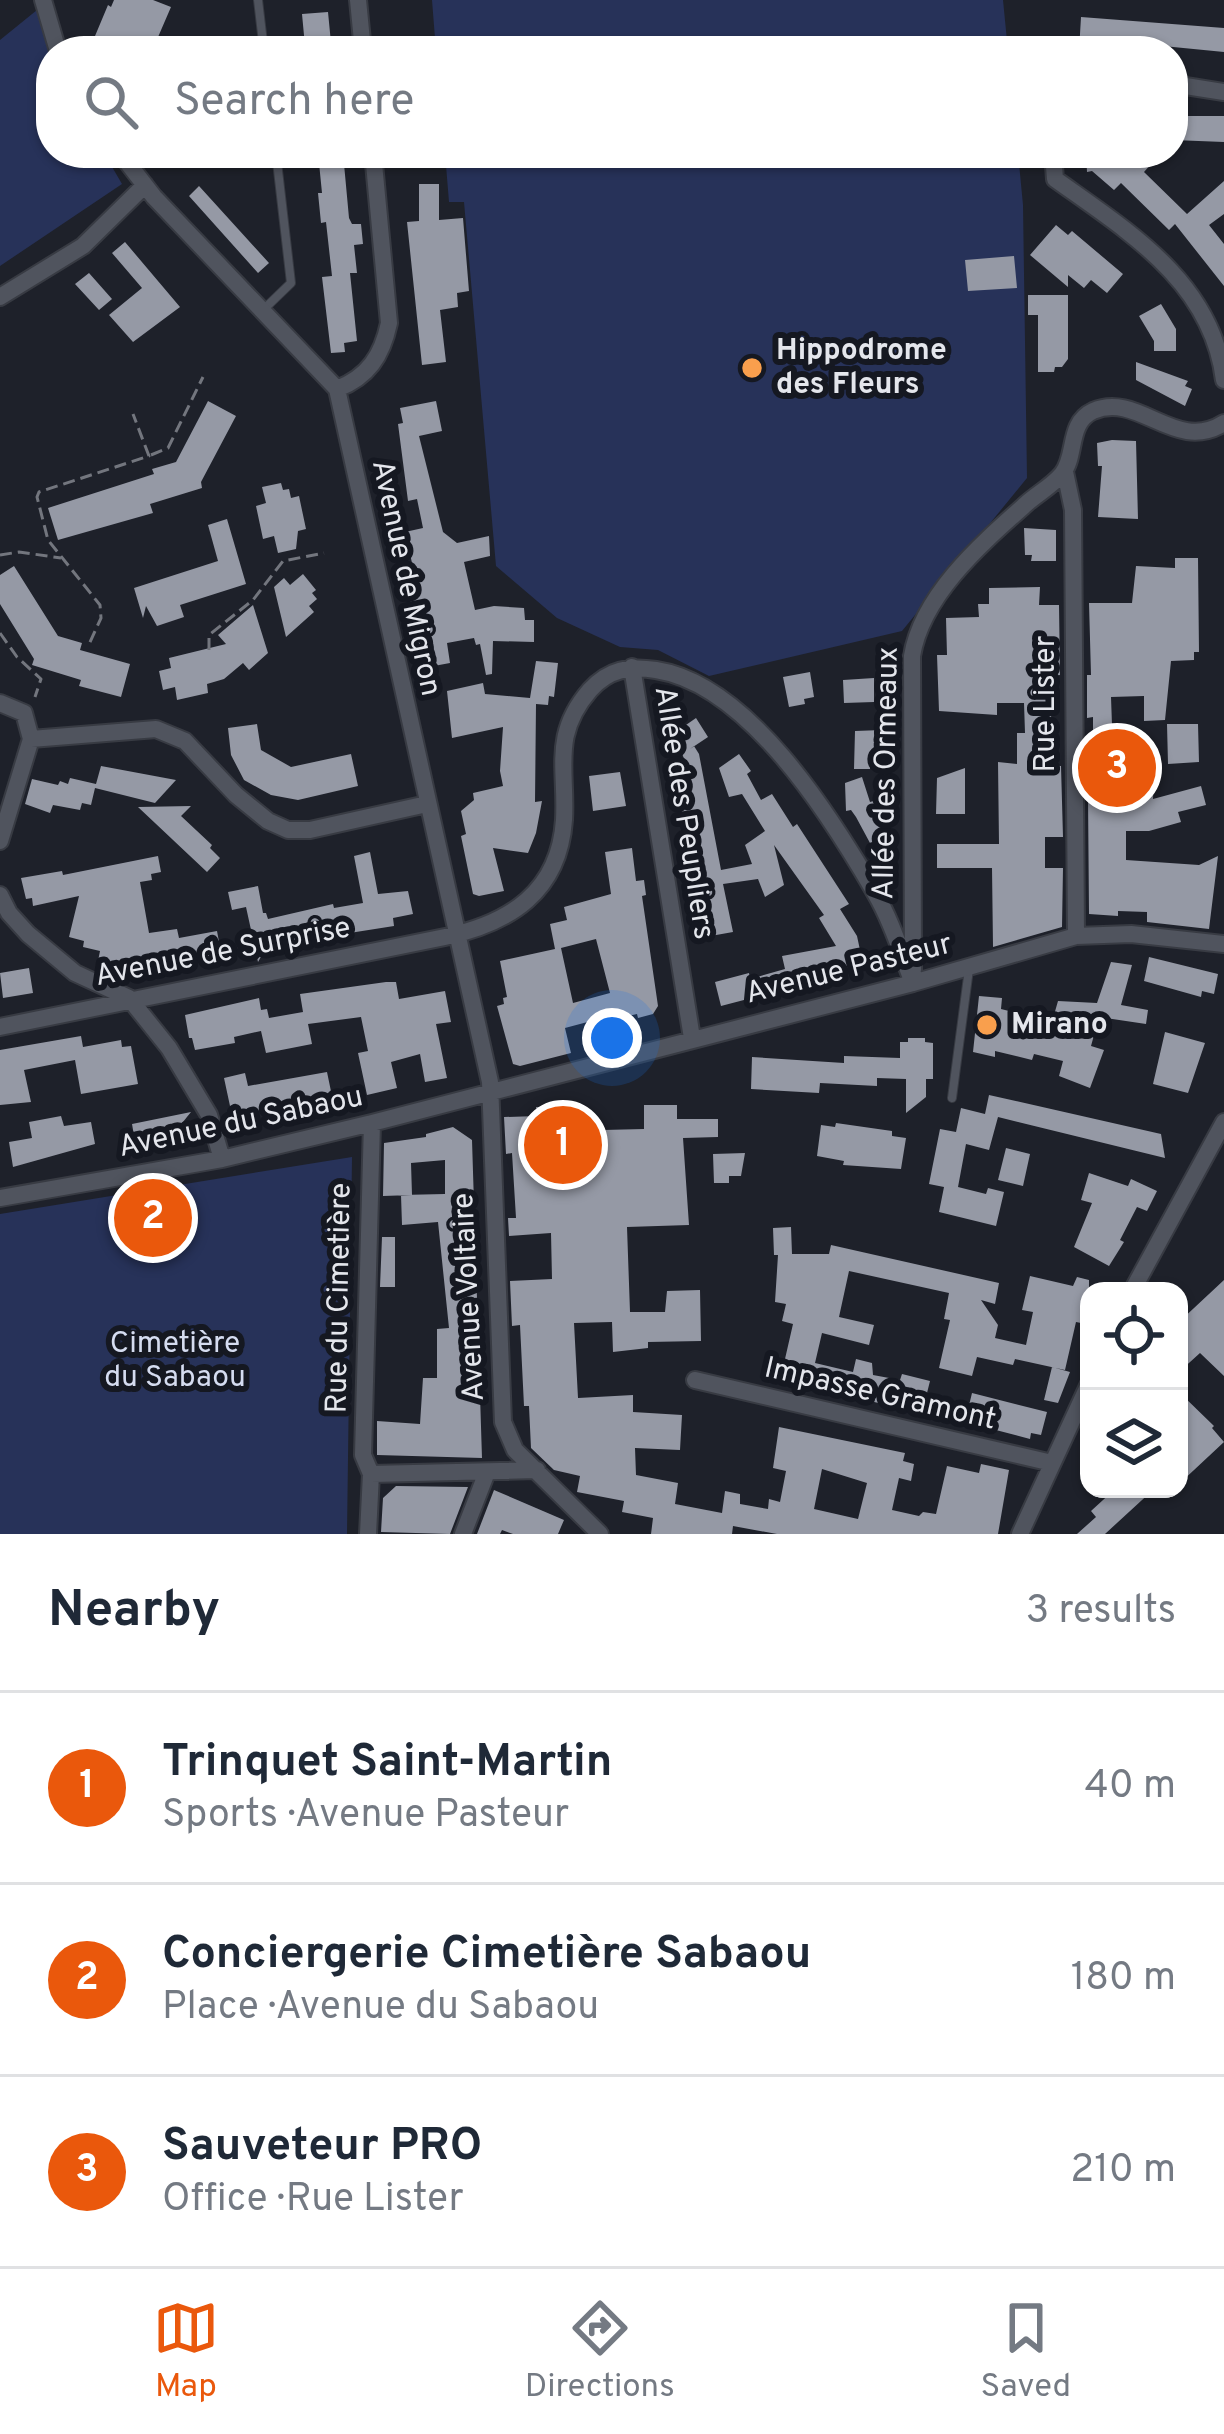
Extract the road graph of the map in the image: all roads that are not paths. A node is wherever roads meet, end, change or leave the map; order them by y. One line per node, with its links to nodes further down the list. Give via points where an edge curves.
1 (43, 0): 4 (street)
2 (258, 0): 5 (lane)
3 (358, 0): 6 (street)
4 (54, 36)
5 (262, 36)
6 (362, 36)
7 (1188, 86): 8 (street)
8 (1224, 92)
9 (132, 168): 13 (street)
10 (278, 168): 15 (lane, via 291,283)
11 (375, 168): 17 (street, via 389,323 360,380)
12 (1054, 168): 16 (street, via 1055,179 1170,268 1196,299 1214,332)
13 (145, 185): 14 (street, via 83,246); 15 (street)
14 (0, 297)
15 (262, 311): 17 (street)
16 (1224, 380)
17 (337, 389): 23 (street, Avenue de Migron)
18 (1224, 423): 19 (street, Allée des Ormeaux, via 1192,434 1144,415 1095,410 1073,435)
19 (1065, 472): 27 (street, Rue Lister, via 1073,510); 30 (street, Allée des Ormeaux, via 971,559 916,632)
20 (632, 667): 26 (street, Avenue de Surprise, via 588,692 567,729 560,841 536,892 513,915); 30 (street, via 680,674 751,721 874,890); 33 (street, Allée des Peupliers)
21 (0, 703): 22 (street, via 24,713)
22 (31, 739): 23 (street, via 156,729 185,740 236,795 288,830); 24 (street)
23 (427, 804): 26 (street, Avenue de Migron)
24 (0, 841)
25 (0, 896): 31 (street, via 28,934 75,973)
26 (456, 935): 31 (street, Avenue de Surprise); 34 (street, Avenue de Migron)
27 (1076, 936): 28 (street, Avenue Pasteur); 29 (street, Avenue Pasteur)
28 (1224, 944)
29 (969, 968): 30 (street, Avenue Pasteur); 35 (lane)
30 (913, 983): 33 (street, Avenue Pasteur)
31 (129, 998): 32 (street, Avenue de Surprise); 38 (street, via 209,1114)
32 (0, 1027)
33 (692, 1038): 34 (street, Avenue Pasteur)
34 (490, 1091): 37 (street, Avenue du Sabaou); 44 (street, Avenue Voltaire, via 503,1422 515,1450)
35 (952, 1098)
36 (1224, 1122): 40 (street)
37 (372, 1123): 38 (street, Avenue du Sabaou); 46 (street, Rue du Cimetière, via 363,1455)
38 (222, 1160): 39 (street, Avenue du Sabaou)
39 (0, 1198)
40 (1137, 1282)
41 (695, 1380): 43 (street, Impasse Gramont)
42 (1080, 1414): 43 (street)
43 (1052, 1463): 52 (street)
44 (537, 1470): 45 (street); 47 (street, Avenue Voltaire)
45 (487, 1472): 46 (street); 49 (street)
46 (370, 1474): 48 (street, Rue du Cimetière)
47 (580, 1515): 50 (street); 51 (street, Avenue Voltaire)
48 (368, 1534)
49 (463, 1534)
50 (572, 1534)
51 (600, 1534)
52 (1020, 1534)

